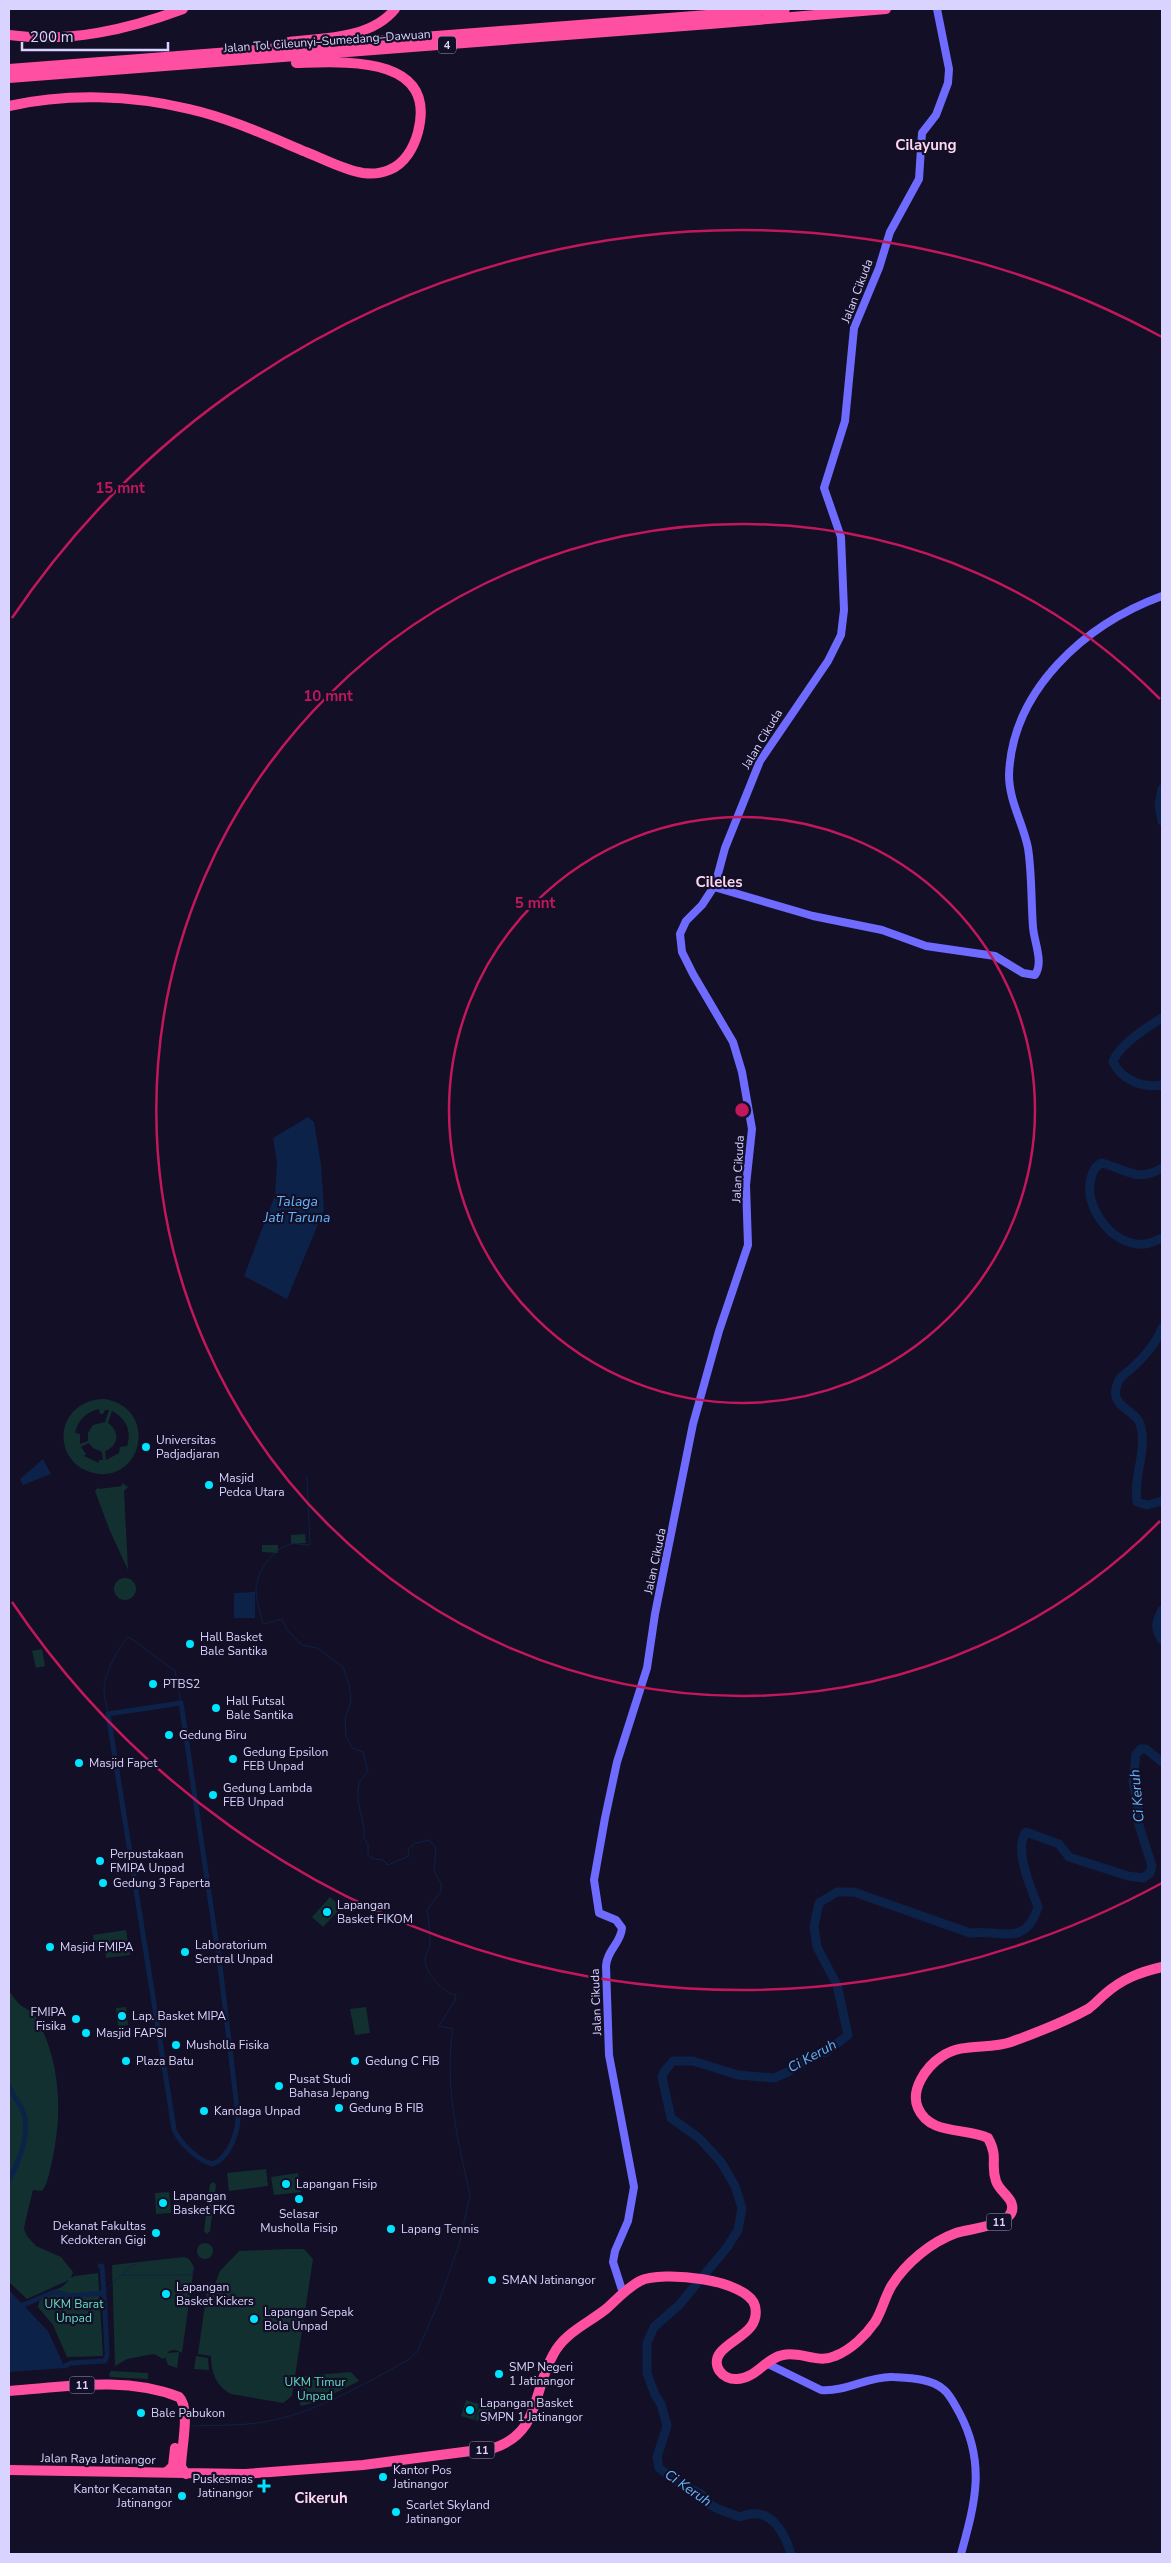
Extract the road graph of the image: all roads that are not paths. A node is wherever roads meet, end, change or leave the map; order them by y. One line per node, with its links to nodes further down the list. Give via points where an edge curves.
1 (183, 9): 6 (highway, via 110,32 50,38)
2 (395, 9): 7 (highway, via 379,24 344,35)
3 (785, 9): 7 (highway, Jalan Tol Cileunyi–Sumedang–Dawuan / 4)
4 (886, 9): 7 (highway, Jalan Tol Cileunyi–Sumedang–Dawuan / 4, via 680,27)
5 (937, 9): 12 (street, Jalan Cikuda, via 949,69 948,83 936,115 922,132 919,179 890,232 854,328 845,421 824,488 841,537 844,610 841,635 828,661 756,768 725,848)
6 (9, 35)
7 (177, 61): 8 (highway, Jalan Tol Cileunyi–Sumedang–Dawuan / 4); 9 (highway, Jalan Tol Cileunyi–Sumedang–Dawuan / 4); 10 (highway, via 357,62 389,69 404,78 415,91 420,106 416,138 401,163 390,170 364,173 190,109 157,103 62,97)
8 (9, 69)
9 (9, 78)
10 (9, 106)
11 (1162, 596): 12 (street, via 1123,613 1091,633 1031,697 1016,729 1010,786 1028,850 1039,962 1035,975 1023,974 995,956 926,946 882,930 813,916)
12 (714, 887): 14 (street, Jalan Cikuda, via 683,925 680,945 692,974 733,1042 742,1072 752,1129 746,1185 748,1245 693,1424 647,1668 617,1762 594,1880 599,1913 616,1920 622,1928 606,1966 610,2055 634,2187 628,2221 615,2250 614,2262)
13 (1162, 1966): 15 (highway, 11, via 1134,1975 1114,1986 1088,2008 1051,2026 1005,2044 954,2050 931,2065 915,2094 918,2109 935,2125 988,2138 995,2152 996,2183 1012,2204 1010,2215 996,2223 946,2237 925,2250 890,2287 876,2321 844,2352 824,2360 782,2355)
14 (623, 2293): 15 (highway, 11, via 649,2277 692,2277 740,2290 751,2299 755,2314 750,2328 725,2347 716,2365 721,2373 737,2380); 20 (highway, 11, via 561,2343 552,2355 529,2420 513,2441 484,2450 360,2465 245,2474)
15 (768, 2364): 21 (street, via 828,2391 890,2377 932,2383 944,2389 962,2419 973,2449 977,2478)
16 (9, 2391): 17 (highway, 11, via 120,2385 174,2395 181,2398)
17 (183, 2405): 19 (highway, via 179,2413 173,2466); 20 (highway, via 181,2467)
18 (9, 2470): 19 (highway, Jalan Raya Jatinangor / 11)
19 (166, 2473): 20 (highway, Jalan Raya Jatinangor / 11)
20 (186, 2474)
21 (961, 2554)

